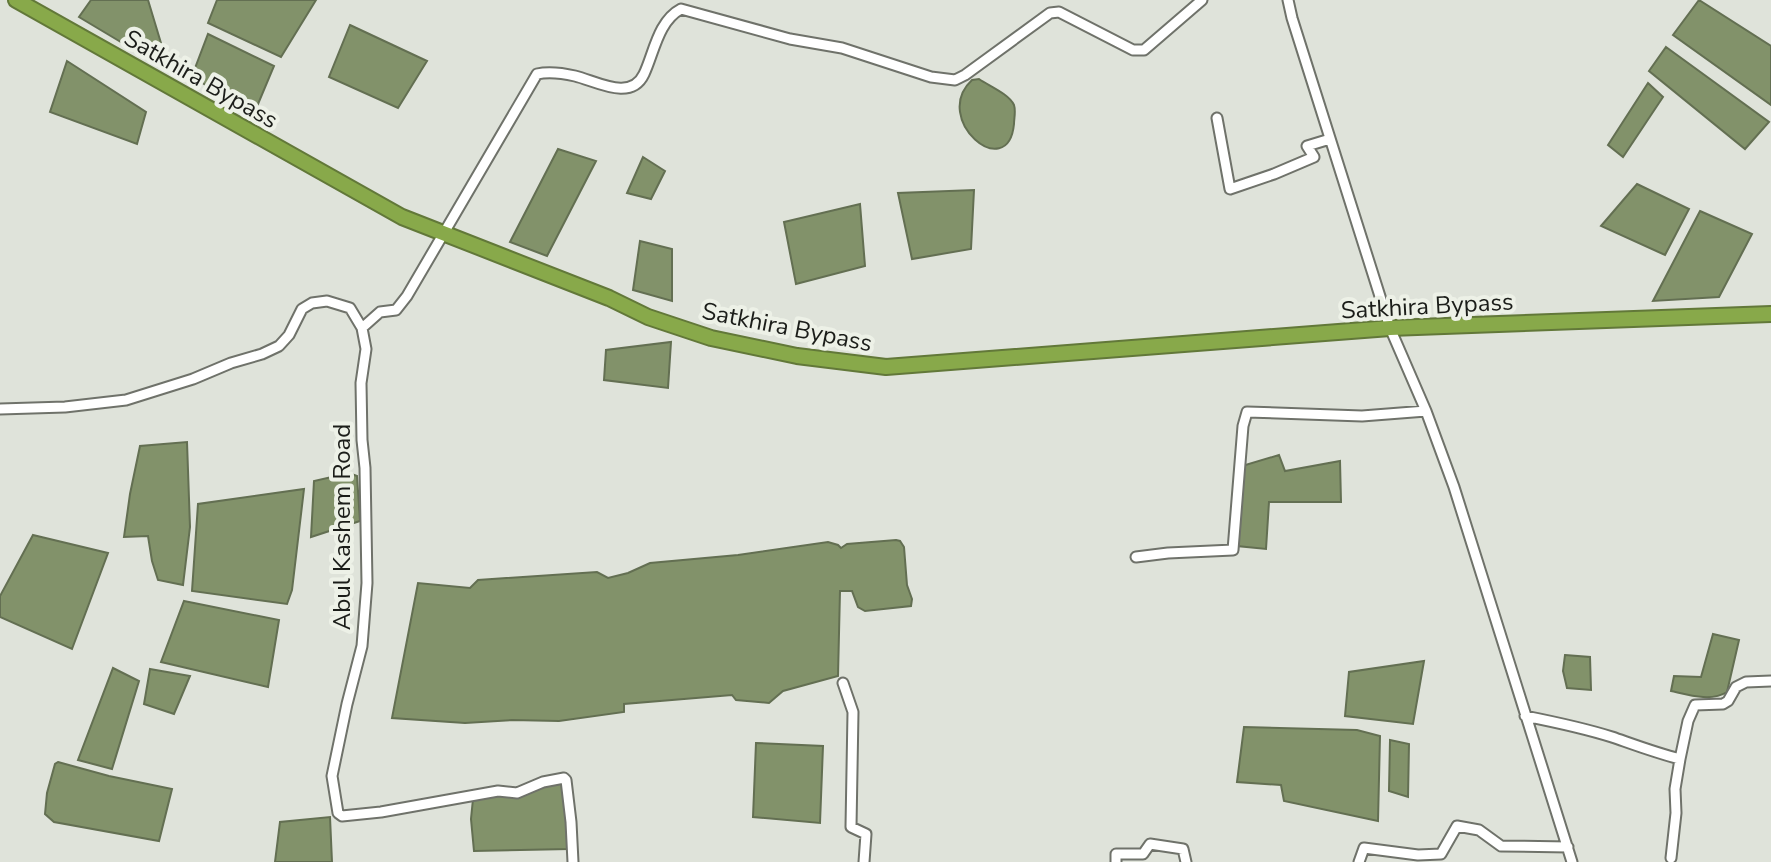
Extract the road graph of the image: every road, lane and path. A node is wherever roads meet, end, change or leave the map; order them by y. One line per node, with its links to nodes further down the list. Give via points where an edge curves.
1 (16, 0): 8 (highway, Satkhira Bypass, via 369,200)
2 (1049, 0): 5 (street)
3 (1202, 0): 5 (street, via 1139,51)
4 (1288, 0): 7 (street)
5 (1055, 12): 8 (street, via 949,80 681,9 672,13 643,78 631,87 537,74)
6 (1217, 118): 7 (street, via 1230,189 1314,157 1307,146)
7 (1330, 139): 11 (street)
8 (445, 233): 10 (street, via 396,310 380,312); 11 (highway, Satkhira Bypass, via 711,338 886,367)
9 (1771, 314): 11 (highway, Satkhira Bypass)
10 (362, 328): 12 (street, via 350,308 312,303 302,309 279,346 193,379 126,400); 21 (street, Abul Kashem Road, via 367,583 362,646 332,776 338,813 355,815 498,791 517,793 564,778)
11 (1390, 328): 13 (street)
12 (0, 409)
13 (1426, 411): 14 (street, via 1362,416 1247,412 1233,550); 17 (street)
14 (1136, 557)
15 (1771, 681): 18 (street, via 1746,682 1723,704 1695,705)
16 (843, 683): 22 (street, via 853,712 851,827 866,834)
17 (1525, 716): 18 (street); 19 (street)
18 (1680, 759): 20 (street)
19 (1568, 847): 25 (street, via 1501,846 1479,830 1457,826 1441,854 1364,848); 26 (street)
20 (1671, 858)
21 (573, 862)
22 (864, 862)
23 (1116, 862): 24 (street, via 1116,854 1143,854 1150,844 1183,849)
24 (1186, 862)
25 (1359, 862)
26 (1572, 862)

